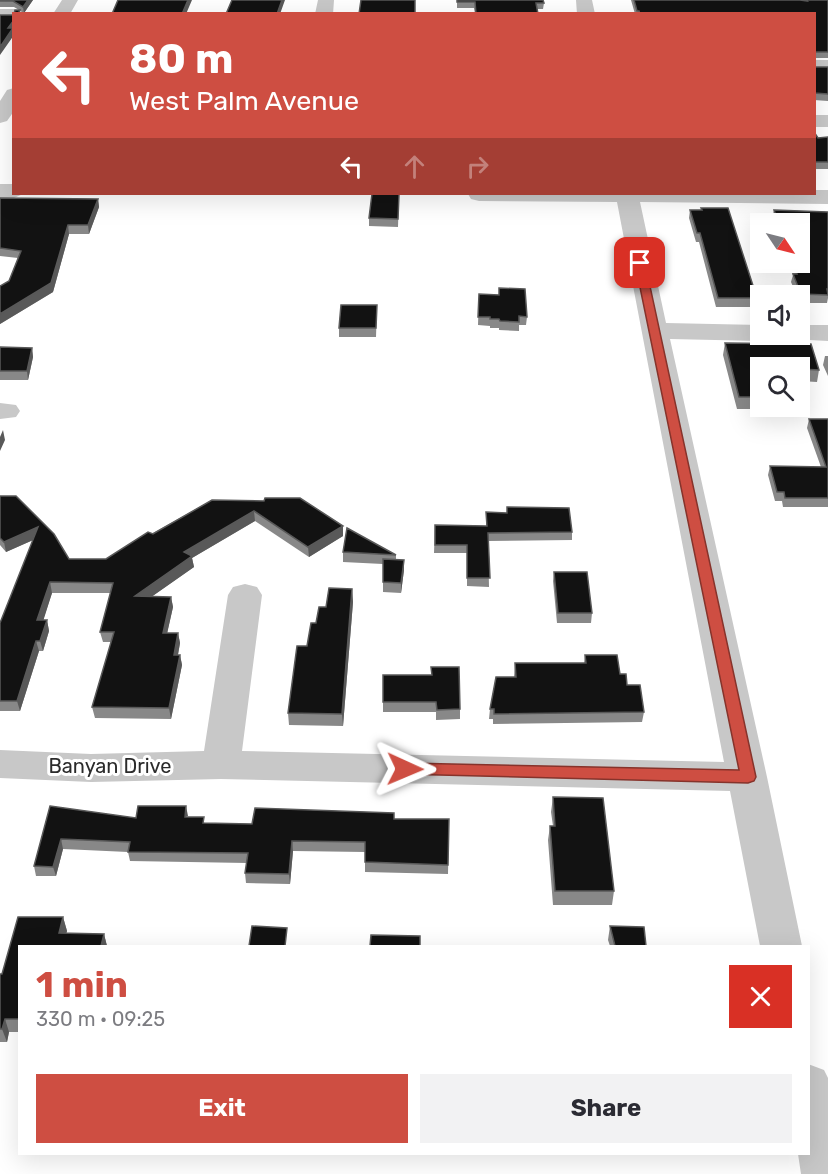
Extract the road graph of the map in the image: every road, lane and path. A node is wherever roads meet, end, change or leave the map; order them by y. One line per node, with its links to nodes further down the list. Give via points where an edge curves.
1 (12, 97): 2 (street)
2 (0, 117)
3 (628, 195): 6 (street)
4 (695, 195): 5 (street)
5 (828, 197)
6 (655, 331): 7 (street); 13 (street)
7 (750, 333)
8 (810, 333): 9 (street)
9 (828, 333)
10 (245, 595): 12 (street)
11 (0, 764): 12 (street, Banyan Drive, via 91,768)
12 (221, 765): 13 (street, Banyan Drive)
13 (748, 777): 14 (street)
14 (781, 945)
15 (810, 1095): 16 (street)
16 (826, 1174)

